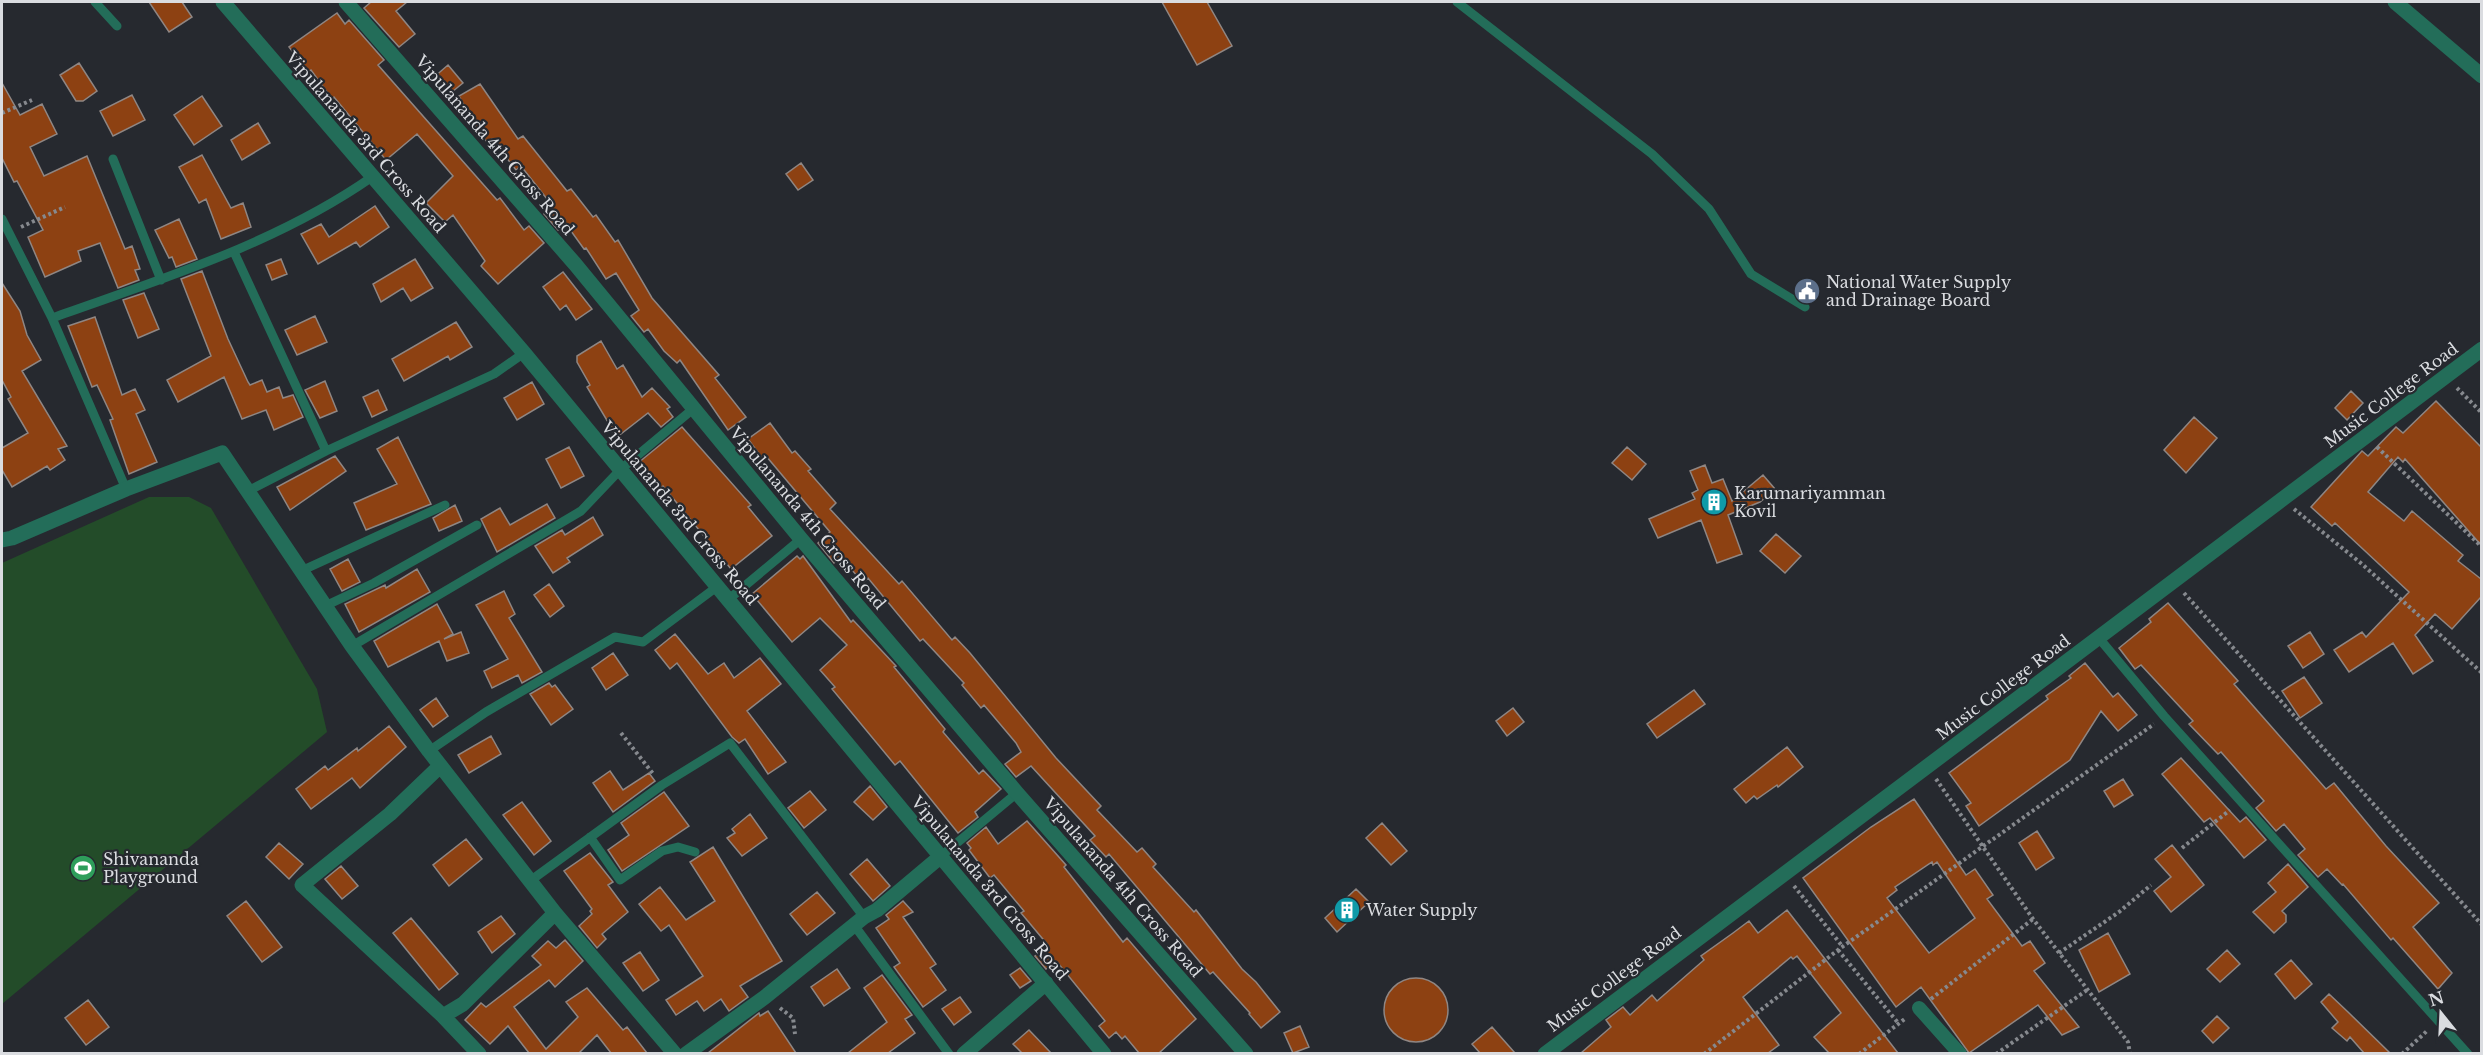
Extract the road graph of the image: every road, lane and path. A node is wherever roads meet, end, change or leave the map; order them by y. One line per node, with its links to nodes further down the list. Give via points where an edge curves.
1 (95, 2): 6 (lane)
2 (223, 2): 11 (street, Vipulananda 3rd Cross Road)
3 (346, 2): 22 (street, Vipulananda 4th Cross Road, via 575,264)
4 (1457, 2): 17 (lane, via 1652,154 1709,209 1751,274)
5 (2395, 2): 7 (street)
6 (117, 26)
7 (2481, 76)
8 (32, 100): 9 (path)
9 (2, 113)
10 (113, 159): 16 (lane)
11 (372, 177): 15 (lane, via 337,202); 20 (street, Vipulananda 3rd Cross Road)
12 (65, 207): 14 (path)
13 (2, 219): 14 (lane)
14 (9, 232): 18 (lane)
15 (234, 252): 16 (lane); 25 (lane)
16 (161, 280): 18 (lane)
17 (1805, 307)
18 (52, 318): 27 (lane)
19 (2481, 349): 21 (street, Music College Road)
20 (524, 353): 25 (lane, via 494,374); 26 (street, Vipulananda 3rd Cross Road)
21 (2445, 376): 23 (path); 24 (street, Music College Road)
22 (693, 409): 26 (lane); 32 (street, Vipulananda 4th Cross Road)
23 (2481, 414)
24 (2365, 437): 29 (street, Music College Road); 34 (path)
25 (326, 451): 28 (lane)
26 (620, 470): 37 (street, Vipulananda 3rd Cross Road); 41 (lane, via 581,511)
27 (126, 489): 28 (street, via 222,453); 33 (street)
28 (246, 492): 35 (street)
29 (2282, 499): 36 (street, Music College Road); 42 (path, via 2362,564)
30 (445, 505): 35 (lane)
31 (477, 525): 39 (lane)
32 (801, 539): 38 (lane); 49 (street, Vipulananda 4th Cross Road)
33 (2, 540)
34 (2481, 547)
35 (301, 571): 39 (street)
36 (2174, 581): 40 (street, Music College Road); 62 (path)
37 (718, 586): 38 (street, Vipulananda 3rd Cross Road); 45 (lane, via 643,642 615,637 486,712)
38 (729, 599): 55 (street, Vipulananda 3rd Cross Road)
39 (325, 606): 41 (street)
40 (2098, 637): 43 (lane); 47 (street, Music College Road)
41 (352, 646): 45 (street)
42 (2481, 673)
43 (2164, 716): 50 (lane); 52 (path)
44 (621, 733): 48 (path)
45 (429, 751): 46 (street)
46 (440, 766): 57 (street); 69 (street, via 390,814 302,885)
47 (1927, 766): 52 (path); 56 (street, Music College Road)
48 (662, 785): 51 (lane); 61 (lane, via 730,743)
49 (1017, 793): 55 (lane); 79 (street, Vipulananda 4th Cross Road)
50 (2242, 800): 53 (path); 70 (lane)
51 (590, 837): 54 (lane, via 620,880 662,851 678,847); 57 (lane)
52 (1983, 848): 60 (path); 63 (path)
53 (2182, 848)
54 (695, 852)
55 (940, 857): 61 (street); 65 (street, Vipulananda 3rd Cross Road)
56 (1784, 874): 63 (path); 80 (street, Music College Road)
57 (530, 881): 59 (street)
58 (2151, 885): 64 (path)
59 (555, 913): 69 (street, via 464,1004); 74 (street)
60 (2033, 919): 64 (path); 68 (path)
61 (859, 921): 67 (street); 76 (lane)
62 (2481, 925)
63 (1840, 948): 71 (path); 81 (path)
64 (2059, 953): 66 (path)
65 (1046, 983): 77 (street); 78 (street, Vipulananda 3rd Cross Road)
66 (2087, 990): 84 (path); 85 (path, via 2128,1042)
67 (765, 997): 72 (path, via 793,1018); 75 (street)
68 (1919, 1008): 71 (path); 83 (street)
69 (443, 1016): 73 (street)
70 (2439, 1021): 86 (path); 87 (lane)
71 (1899, 1024): 82 (path)
72 (795, 1034)
73 (479, 1053)
74 (675, 1053)
75 (686, 1053)
76 (949, 1053)
77 (964, 1053)
78 (1104, 1053)
79 (1246, 1053)
80 (1545, 1053)
81 (1704, 1053)
82 (1859, 1053)
83 (1960, 1053)
84 (1996, 1053)
85 (2130, 1053)
86 (2402, 1053)
87 (2468, 1053)

